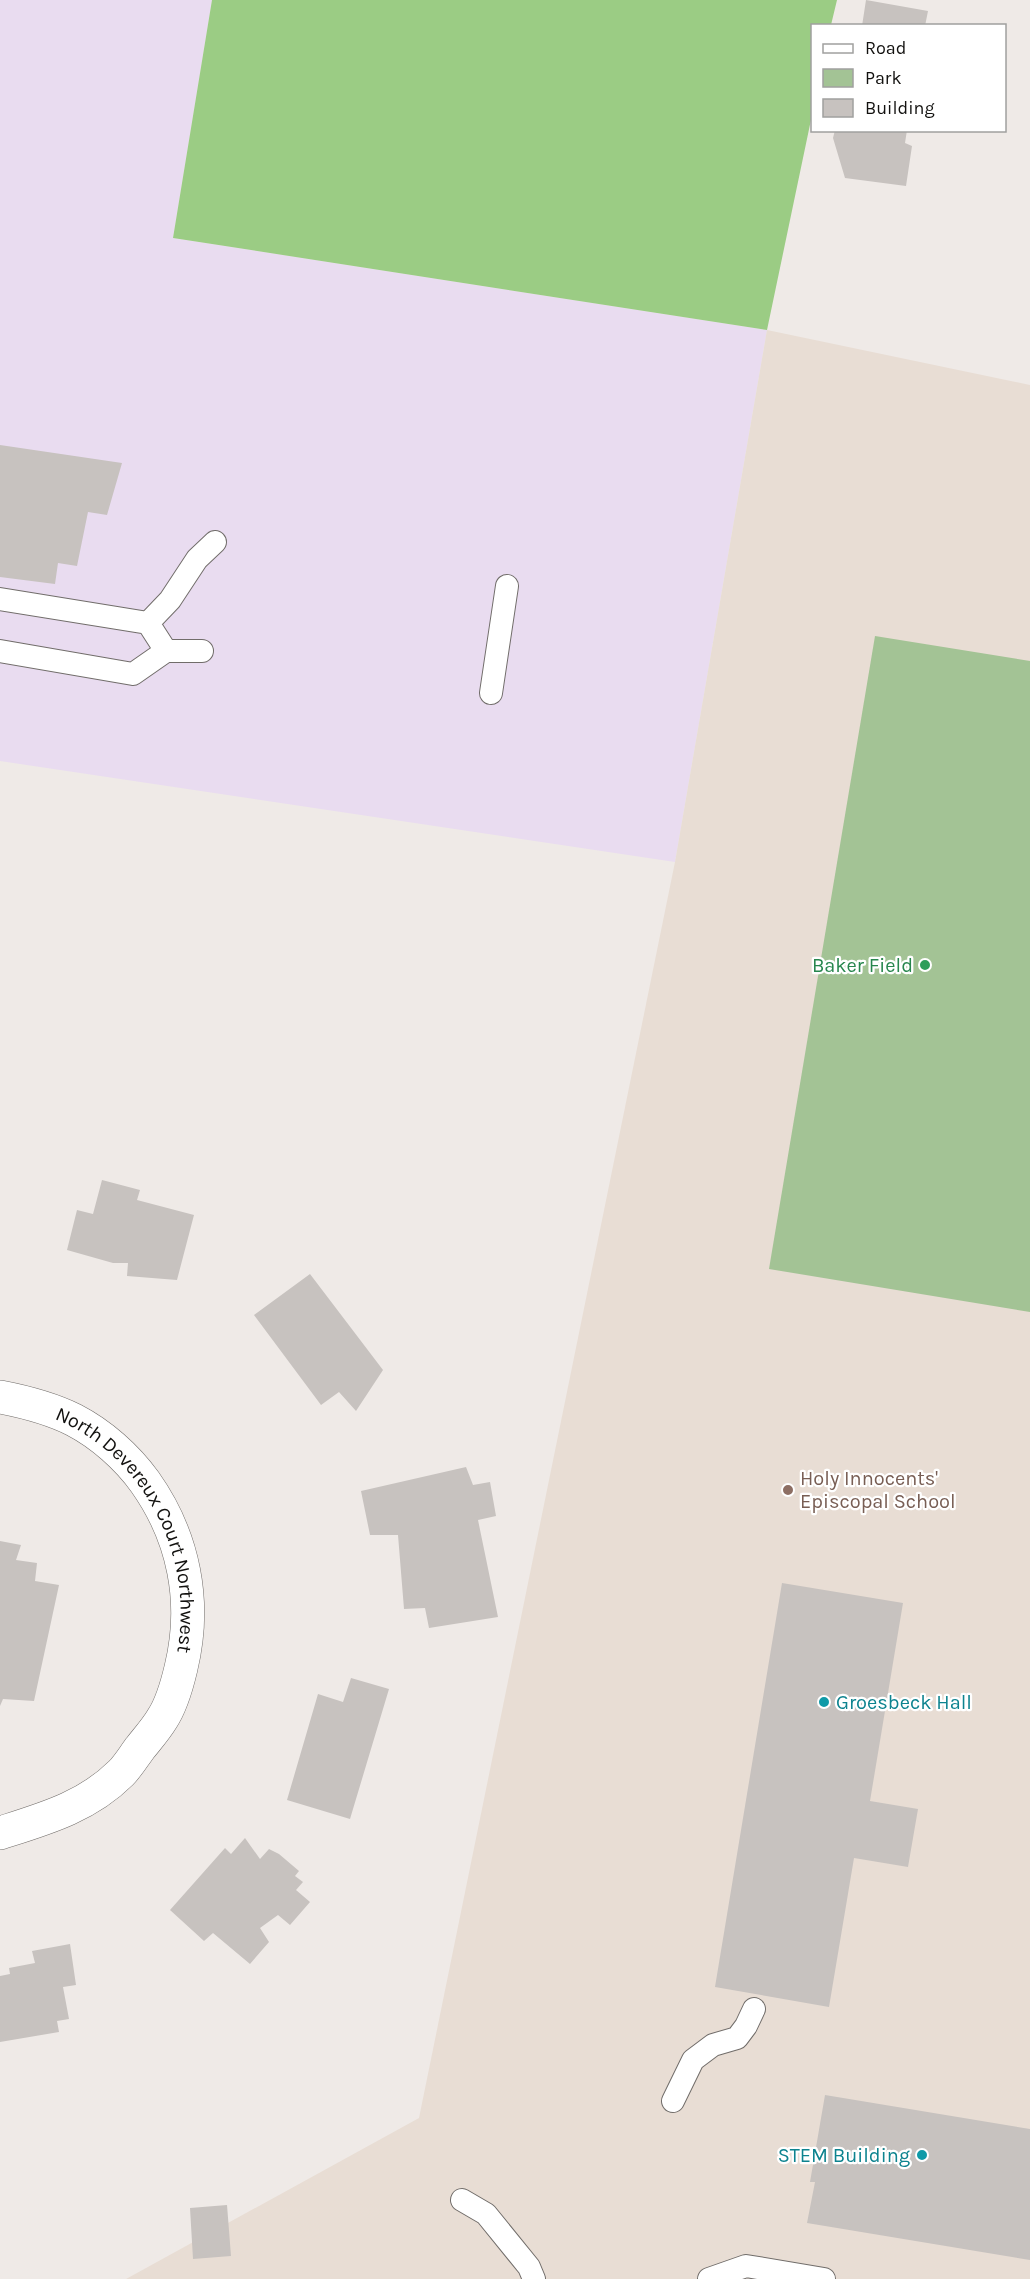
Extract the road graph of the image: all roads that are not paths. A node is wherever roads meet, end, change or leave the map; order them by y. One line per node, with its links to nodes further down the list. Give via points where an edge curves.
1 (215, 542): 4 (lane, via 197,559 170,600)
2 (507, 586): 8 (lane)
3 (0, 599): 4 (lane)
4 (148, 623): 6 (lane)
5 (0, 651): 6 (lane, via 133,674)
6 (166, 651): 7 (lane)
7 (202, 651)
8 (491, 693)
9 (0, 1397): 10 (street, North Devereux Court Northwest, via 32,1403 74,1420 106,1441 134,1468 157,1499 174,1533 185,1570 189,1608 187,1646 178,1683 163,1718 121,1773 91,1797 58,1815)
10 (0, 1833)
11 (754, 2009): 12 (lane, via 737,2038 713,2045 693,2060)
12 (673, 2101)
13 (462, 2200): 14 (lane, via 486,2214 529,2267)
14 (534, 2279)
15 (709, 2279): 16 (lane, via 746,2266)
16 (824, 2279)

